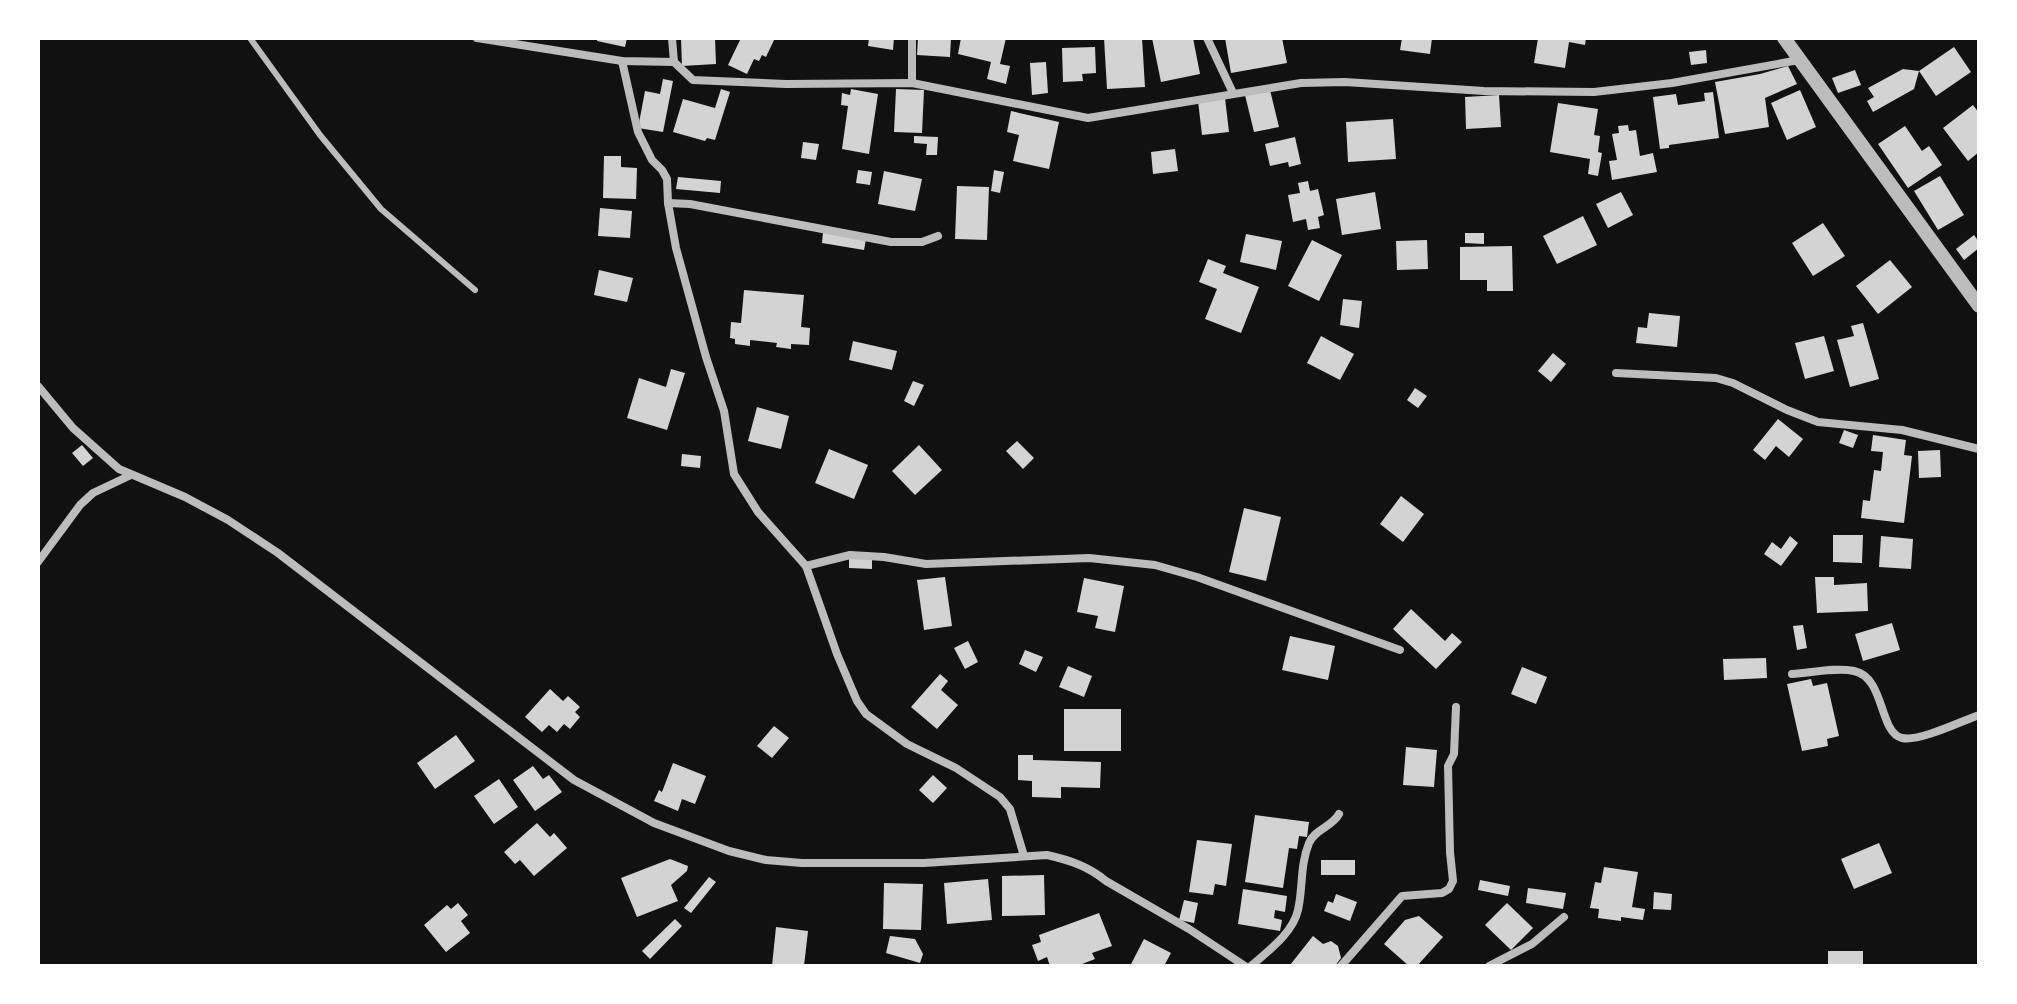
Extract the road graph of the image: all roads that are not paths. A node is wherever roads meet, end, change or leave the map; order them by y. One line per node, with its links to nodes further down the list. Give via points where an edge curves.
1 (250, 38): 14 (lane, via 381,209)
2 (477, 38): 8 (street)
3 (672, 38): 9 (street)
4 (912, 38): 10 (street)
5 (1207, 38): 11 (street)
6 (1784, 38): 7 (street)
7 (1799, 60): 11 (street, via 1594,92 1325,82); 15 (street)
8 (622, 61): 9 (street); 12 (street, via 638,132 665,175)
9 (674, 62): 10 (street, via 693,80)
10 (912, 83): 11 (street, via 1088,118)
11 (1233, 93)
12 (668, 203): 13 (street, via 891,242); 21 (street, via 724,411 734,474 758,512)
13 (938, 236)
14 (475, 290)
15 (1979, 306)
16 (1616, 373): 18 (street, via 1716,378 1818,422 1902,430)
17 (38, 386): 19 (street, via 73,428)
18 (1979, 449)
19 (131, 475): 20 (street, via 80,505); 27 (street, via 185,497 278,553 574,780 654,823 766,860 924,863)
20 (38, 562)
21 (806, 566): 22 (street, via 850,555 926,564 1089,558 1155,565); 27 (street, via 866,714 1000,797 1010,809)
22 (1400, 650)
23 (1792, 674): 25 (street, via 1864,675 1894,733 1902,738)
24 (1456, 707): 30 (street, via 1454,754 1448,766 1453,881 1442,893 1402,896)
25 (1979, 715)
26 (1339, 814): 29 (street, via 1311,838 1298,912 1290,927)
27 (1024, 856): 29 (street, via 1056,857 1095,871)
28 (1564, 917): 31 (street, via 1532,944)
29 (1248, 966)
30 (1341, 966)
31 (1489, 966)

